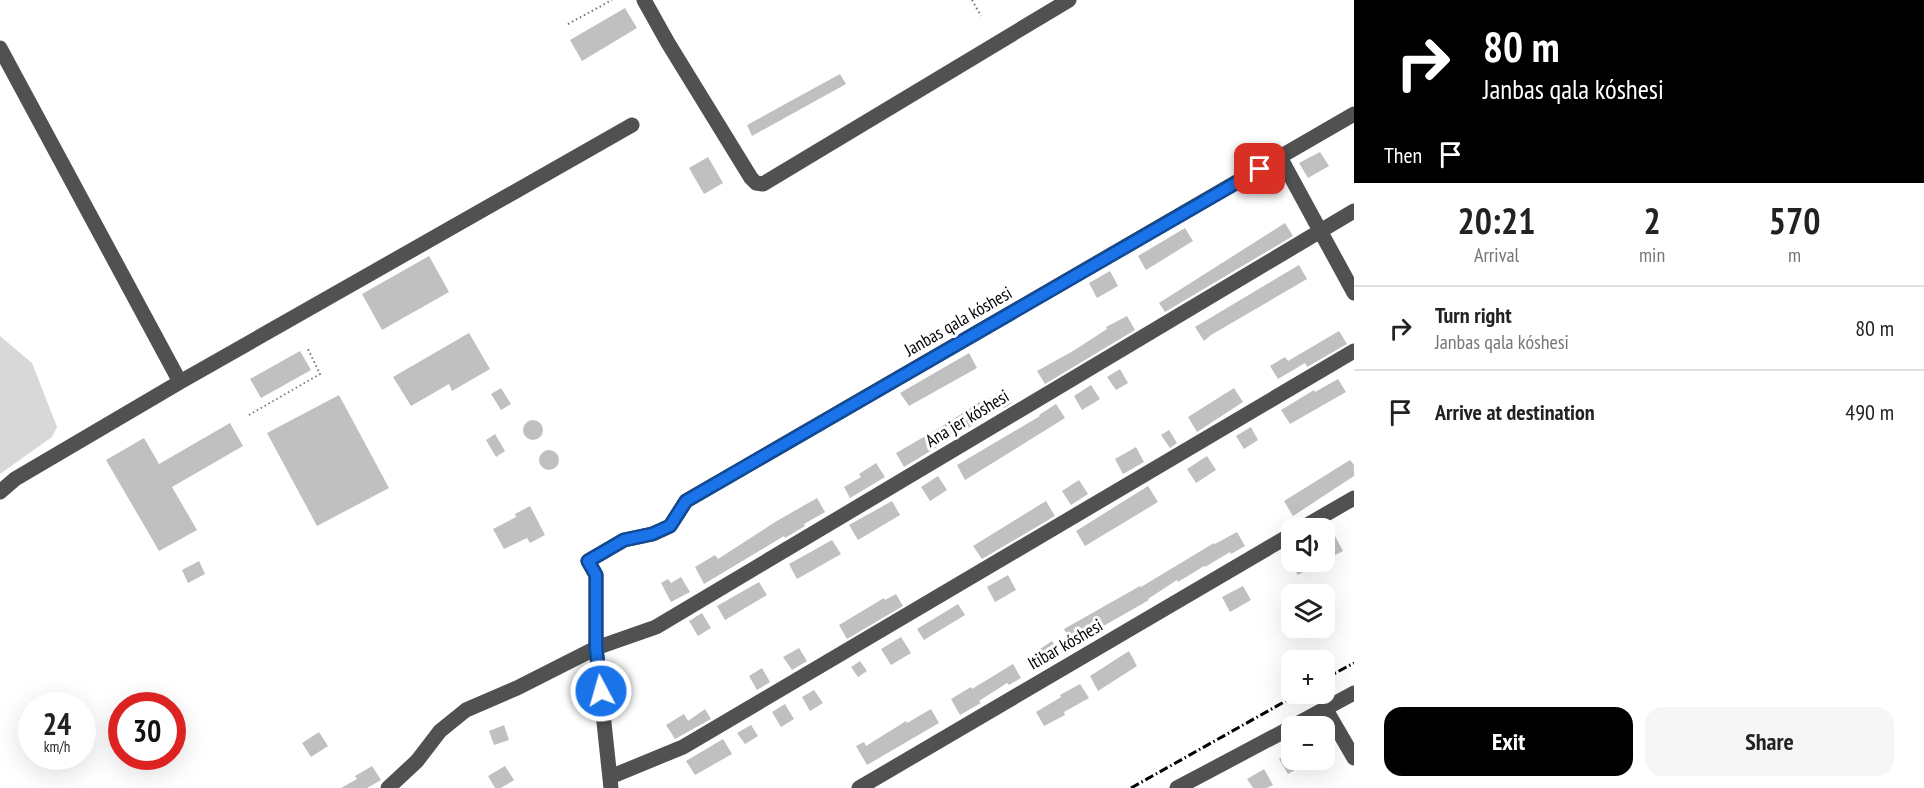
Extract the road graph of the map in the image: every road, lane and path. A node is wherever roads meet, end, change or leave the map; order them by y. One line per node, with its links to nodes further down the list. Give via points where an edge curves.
1 (612, 0): 6 (path)
2 (644, 0): 4 (street, via 751,178 763,184)
3 (972, 0): 5 (path)
4 (1069, 0)
5 (981, 16)
6 (568, 24)
7 (0, 48): 16 (street)
8 (1354, 114): 10 (street, Janbas qala kóshesi)
9 (632, 125): 16 (street)
10 (1280, 157): 12 (street); 22 (street, Janbas qala kóshesi, via 686,501 670,526 624,540 588,561 596,575)
11 (1354, 211): 12 (street, Ana jer kóshesi)
12 (1321, 232): 13 (street); 22 (street, Ana jer kóshesi, via 656,627)
13 (1354, 293)
14 (307, 347): 17 (path, via 320,374)
15 (1354, 351): 28 (street, via 683,747)
16 (180, 382): 18 (street, via 15,478)
17 (249, 415)
18 (0, 492)
19 (1354, 498): 20 (street)
20 (1319, 518)
21 (1281, 540): 30 (street, Itibar kóshesi)
22 (596, 648): 28 (street); 29 (street, Ana jer kóshesi, via 466,710 440,730 417,761)
23 (1354, 693): 24 (street)
24 (1325, 708): 25 (street); 27 (street)
25 (1310, 716)
26 (1281, 732): 31 (street)
27 (1354, 758)
28 (611, 782)
29 (388, 788)
30 (859, 788)
31 (1177, 788)

